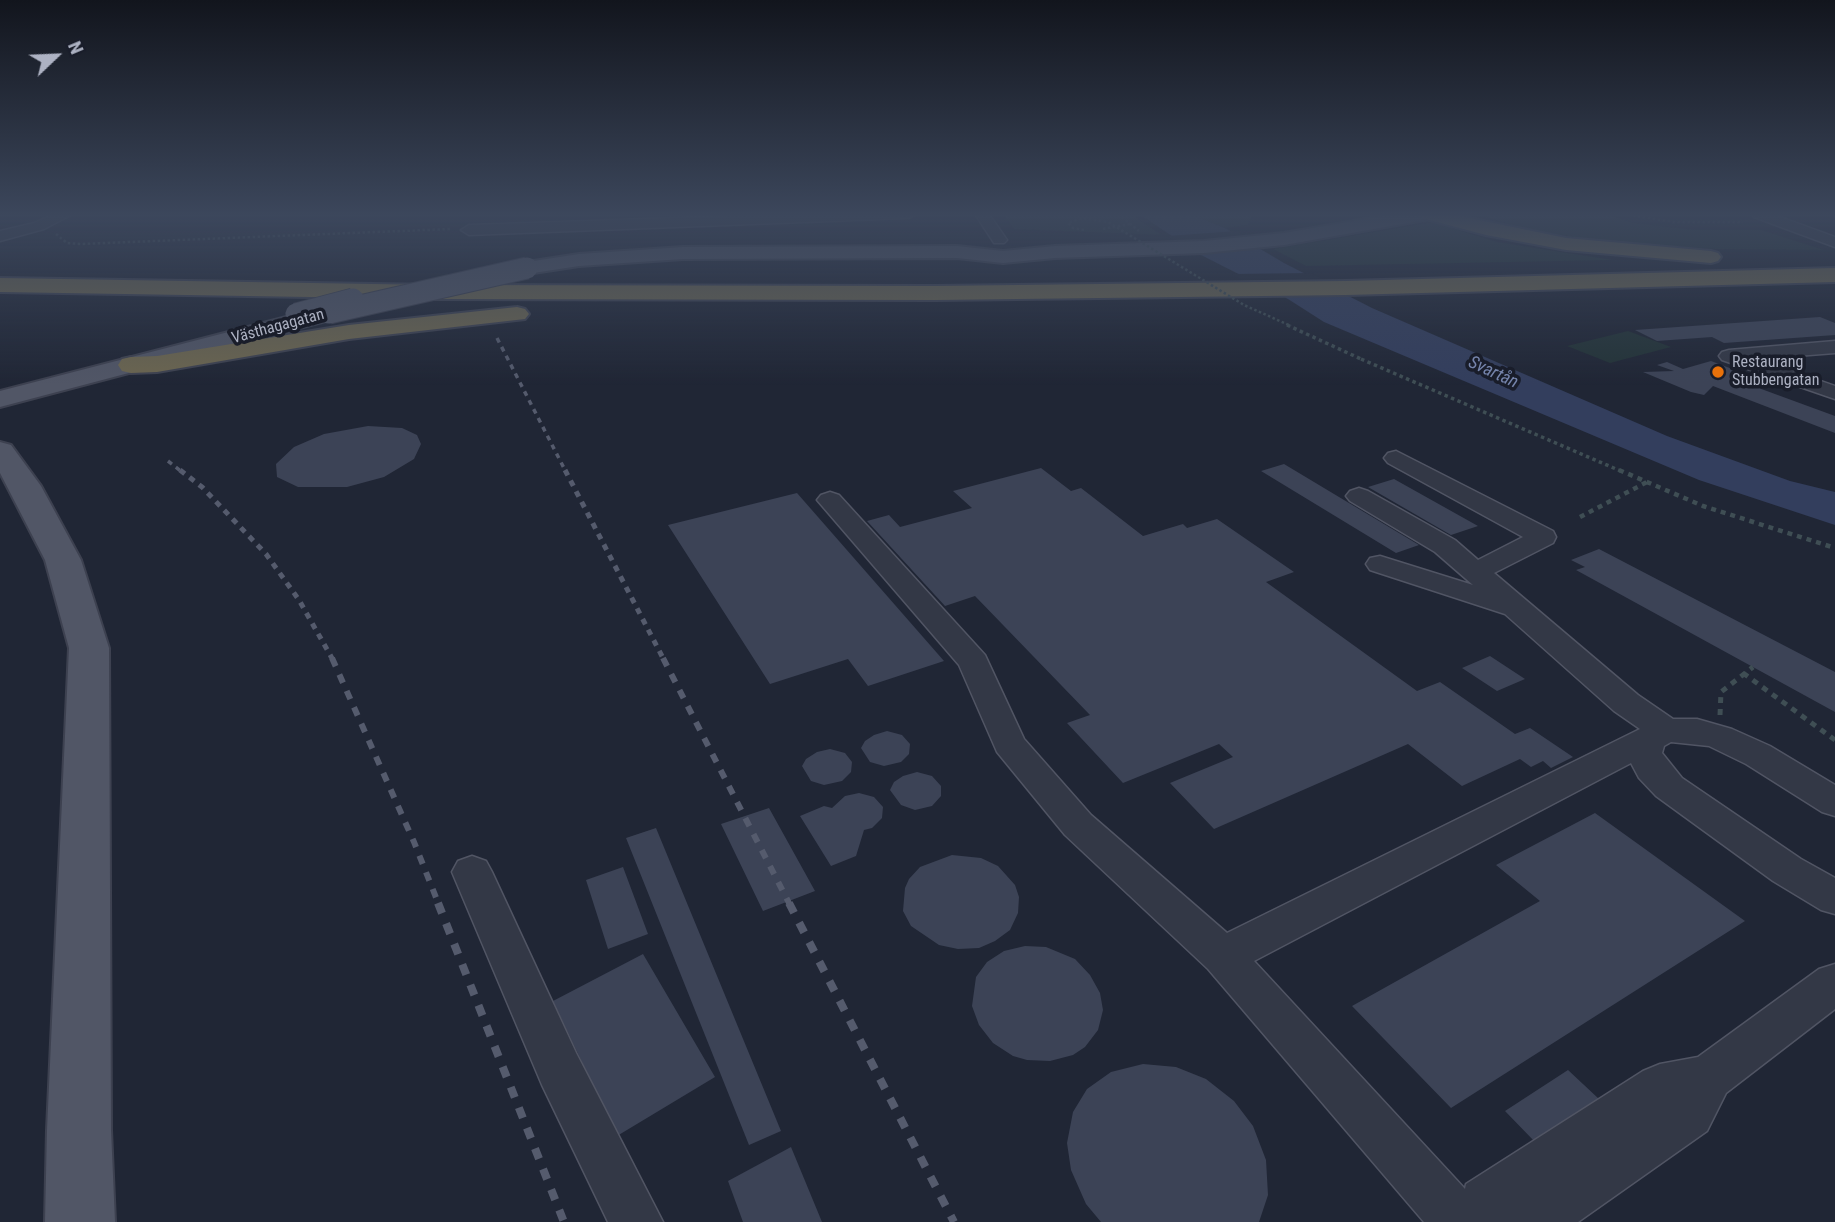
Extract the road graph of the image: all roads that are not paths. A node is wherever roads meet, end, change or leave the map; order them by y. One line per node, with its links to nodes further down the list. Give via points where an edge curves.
1 (475, 271): 11 (main road, Västhagagatan, bridge)
2 (512, 271): 10 (main road, Västhagagatan, bridge)
3 (1599, 271): 6 (highway)
4 (0, 274): 6 (highway, via 559,282)
5 (1835, 275): 6 (highway, via 1346,288)
6 (1243, 284): 8 (highway)
7 (0, 285): 8 (highway)
8 (935, 293): 10 (highway, via 686,302 486,317)
9 (1835, 347): 12 (street, via 1729,356)
10 (131, 365): 11 (main road, Västhagagatan)
11 (64, 377): 13 (main road, Västhagagatan); 13 (main road, Västhagagatan)
12 (1835, 393)
13 (1, 399)
14 (0, 452): 28 (main road, via 25,486 64,560 89,648)
15 (1396, 458): 19 (street, via 1543,537)
16 (1359, 496): 19 (street, via 1445,546)
17 (830, 500): 25 (street, via 974,662 1009,744 1078,825)
18 (1380, 564): 20 (street)
19 (1475, 572): 20 (street)
20 (1519, 610): 21 (street)
21 (1657, 735): 22 (street, via 1697,731 1720,737); 24 (street, via 1644,753 1669,787); 25 (street)
22 (1835, 802)
23 (472, 872): 29 (street, via 559,1069)
24 (1835, 898)
25 (1223, 956): 30 (street)
26 (1835, 984): 27 (street)
27 (1709, 1077): 31 (street, via 1660,1087 1485,1203); 32 (street, via 1690,1114)
28 (80, 1222)
29 (636, 1222)
30 (1459, 1222)
31 (1478, 1222)
32 (1532, 1222)

